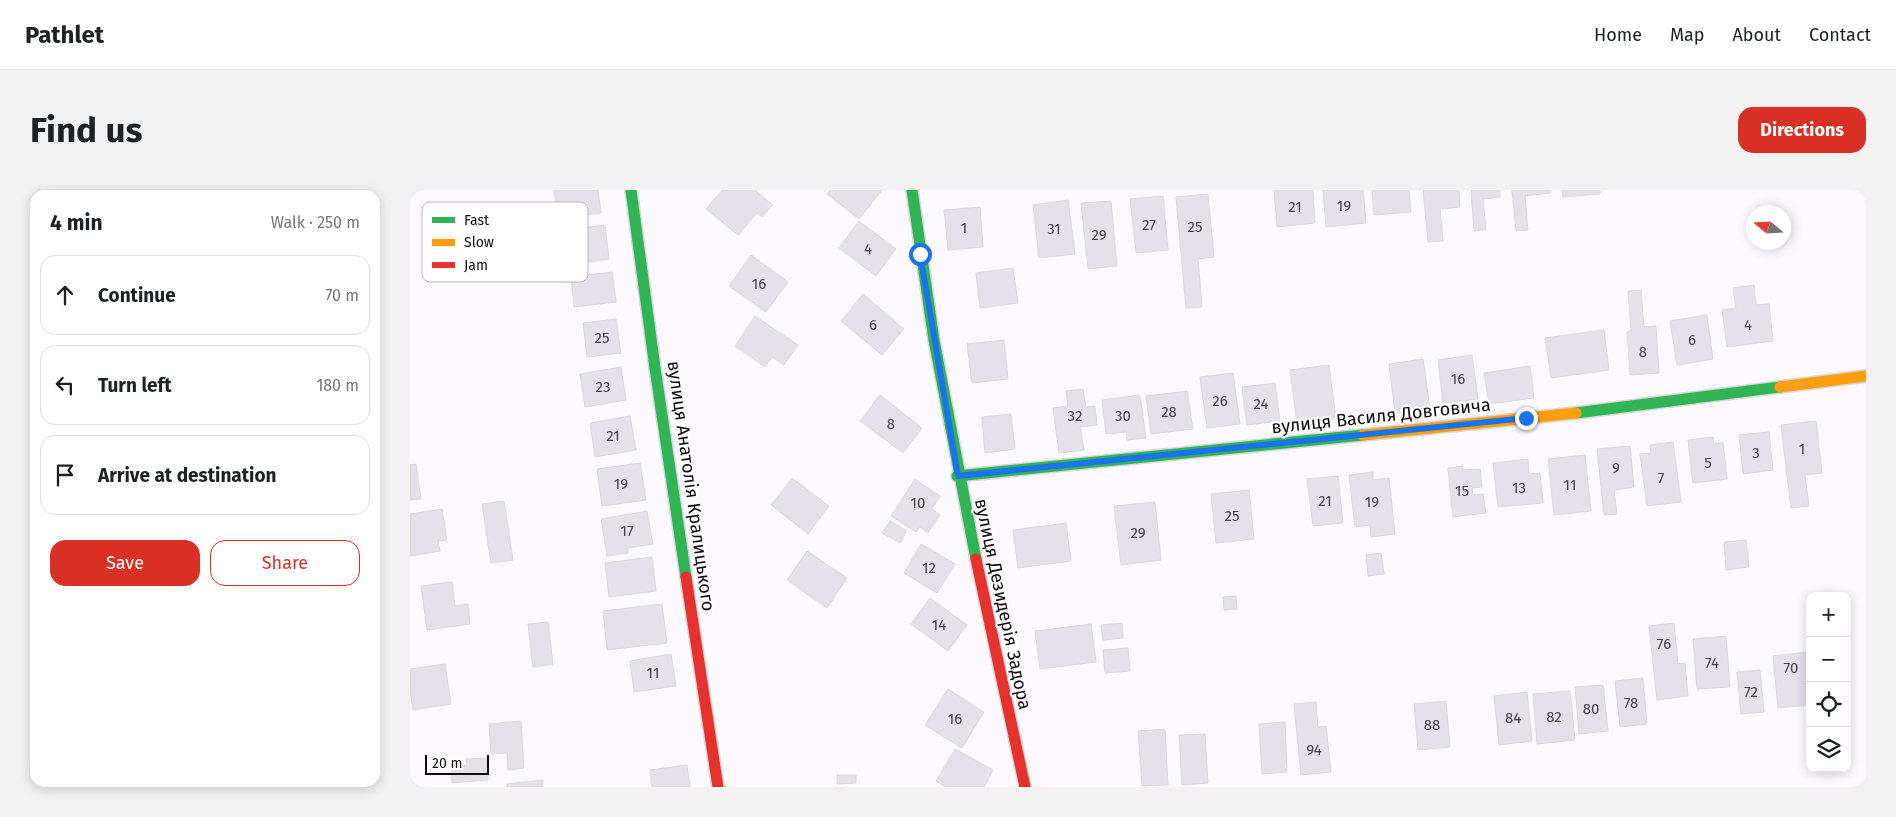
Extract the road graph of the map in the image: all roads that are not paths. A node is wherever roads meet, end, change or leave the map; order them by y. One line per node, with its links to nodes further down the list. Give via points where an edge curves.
1 (631, 190): 5 (street, вулиця Анатолія Кралицького)
2 (912, 190): 4 (street, вулиця Дезидерія Задора)
3 (1866, 376): 4 (street, вулиця Василя Довговича, via 1526,418)
4 (958, 476): 6 (street, вулиця Дезидерія Задора)
5 (718, 787)
6 (1025, 787)

